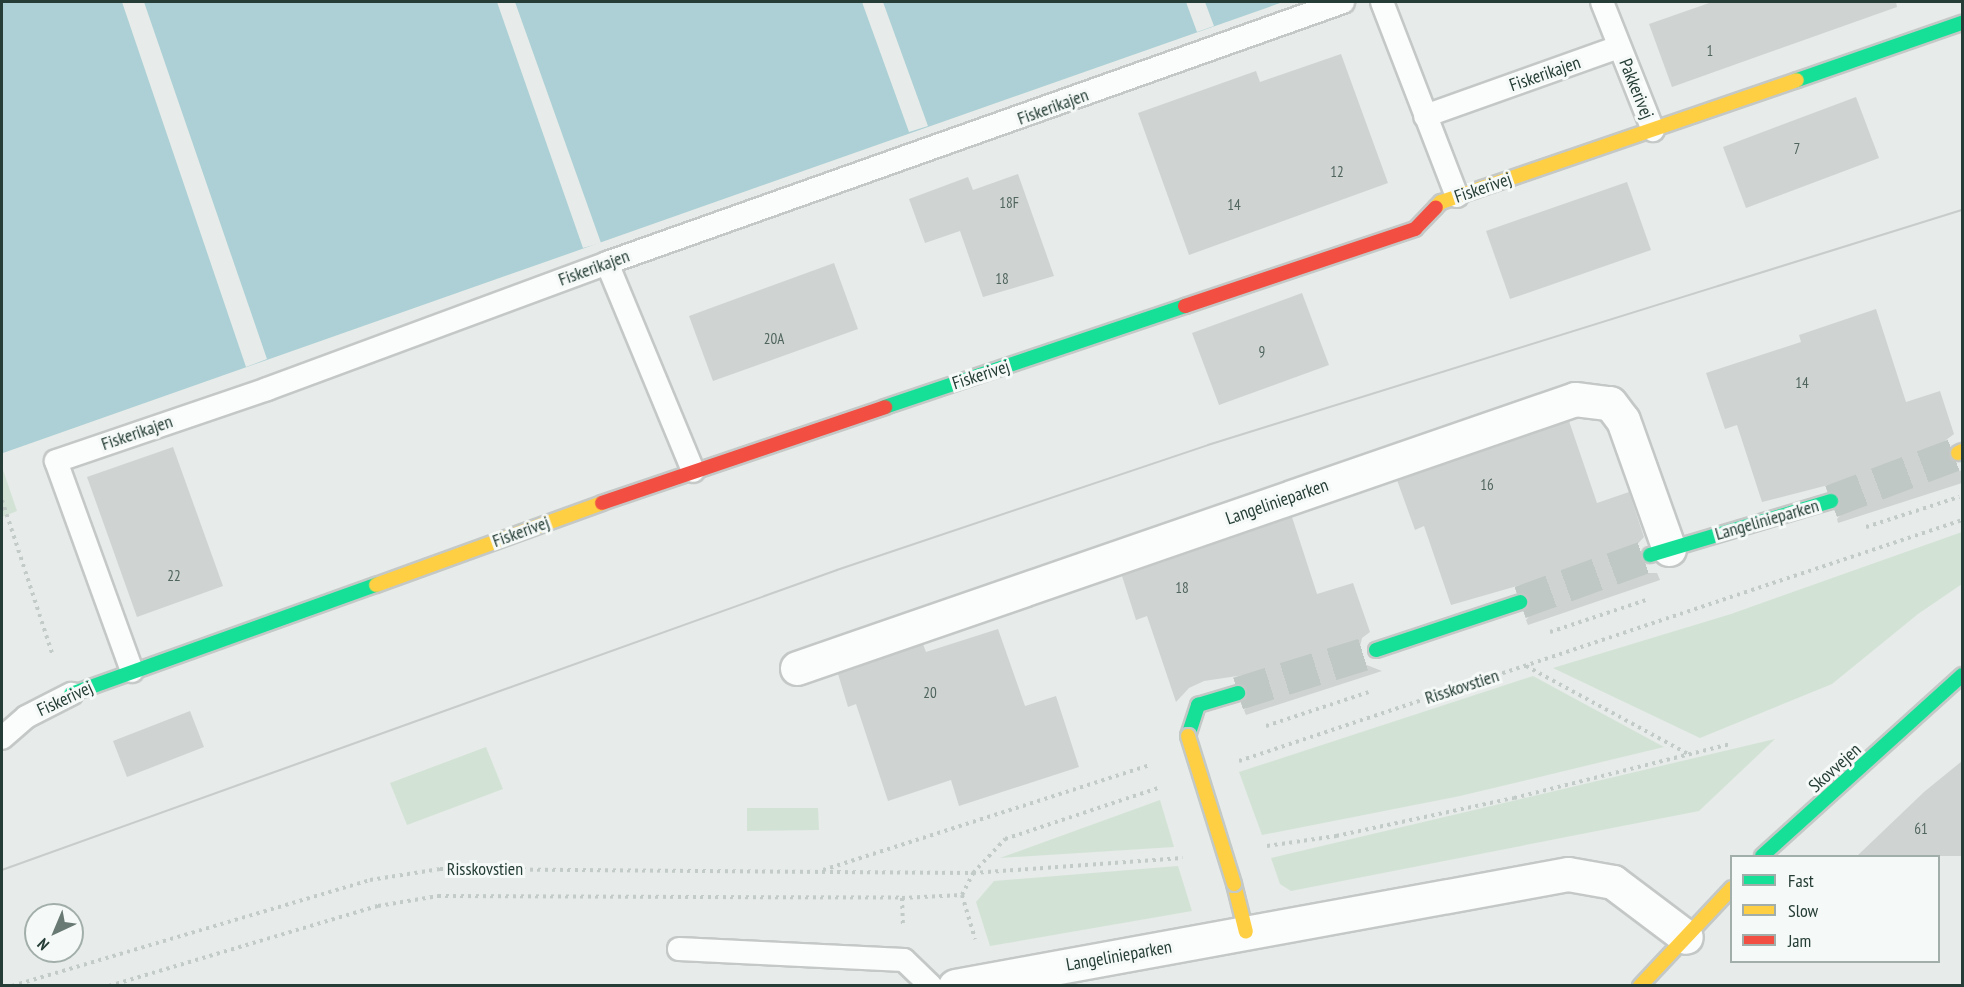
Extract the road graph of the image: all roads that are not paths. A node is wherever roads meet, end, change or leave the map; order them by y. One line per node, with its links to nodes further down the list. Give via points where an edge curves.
1 (1343, 2): 9 (lane, Fiskerikajen)
2 (1382, 2): 6 (lane)
3 (1607, 3): 5 (lane)
4 (1962, 23): 7 (street, Fiskerivej)
5 (1619, 47): 6 (lane, Fiskerikajen); 7 (lane, Pakkerivej)
6 (1425, 116): 8 (lane)
7 (1653, 130): 8 (street, Fiskerivej)
8 (1457, 196): 10 (street, Fiskerivej, via 1441,202 1415,229)
9 (607, 263): 10 (lane); 16 (lane, Fiskerikajen, via 267,389 56,461)
10 (693, 471): 16 (street, Fiskerivej)
11 (1831, 501): 12 (street, Langelinieparken)
12 (1659, 552): 15 (street, Langelinieparken, via 1623,420 1610,403 1575,399)
13 (1520, 602): 14 (street)
14 (1376, 650)
15 (797, 668)
16 (132, 671): 20 (street, Fiskerivej)
17 (1962, 675): 21 (street, Skovvejen)
18 (1962, 689): 21 (street, Skovvejen)
19 (1238, 693): 25 (street, bridge, via 1198,705 1188,736)
20 (69, 695): 22 (lane, Fiskerivej, via 26,717)
21 (1932, 706): 23 (street, Skovvejen)
22 (2, 738)
23 (1763, 855)
24 (1730, 889): 26 (street)
25 (1246, 932): 26 (street, Langelinieparken, via 1568,874 1613,882); 29 (street, Langelinieparken)
26 (1686, 937): 30 (street)
27 (680, 949): 28 (lane, via 904,960)
28 (931, 986)
29 (955, 986)
30 (1640, 986)

